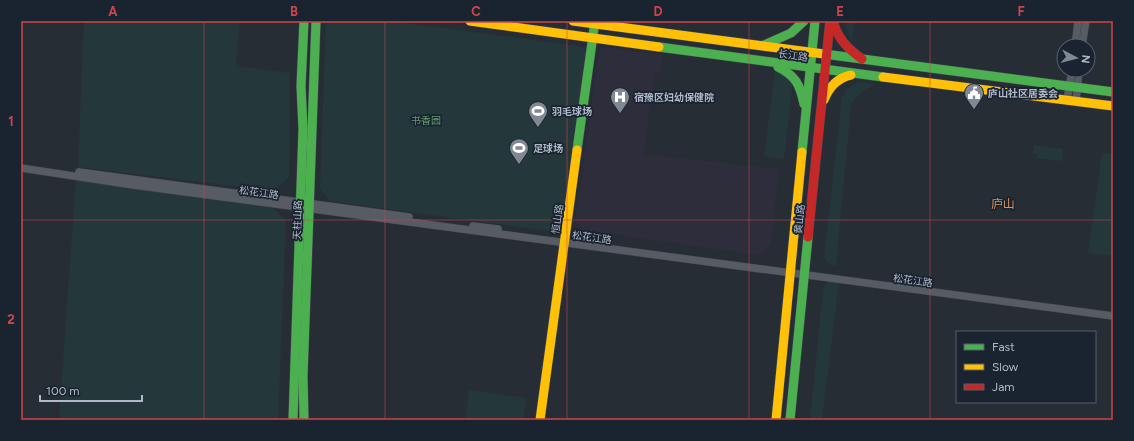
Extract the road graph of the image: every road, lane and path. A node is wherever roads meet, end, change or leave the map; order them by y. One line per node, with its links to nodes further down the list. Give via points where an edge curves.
1 (304, 21): 32 (street, 天柱山路, via 301,86)
2 (316, 21): 32 (street, 天柱山路)
3 (470, 21): 12 (street, 长江路)
4 (573, 21): 11 (street, 长江路)
5 (804, 21): 15 (street, via 788,35)
6 (815, 21): 16 (street, 黄山路)
7 (830, 21): 17 (street, 黄山路)
8 (833, 21): 18 (street, via 841,40)
9 (1078, 21): 13 (street)
10 (1086, 21): 14 (street)
11 (597, 23): 12 (street, 恒山路); 15 (street, 长江路)
12 (595, 38): 19 (street, 长江路); 33 (street, 恒山路)
13 (1076, 38)
14 (1083, 38)
15 (761, 46): 16 (street, 长江路)
16 (812, 53): 17 (street, 长江路); 20 (street, 黄山路)
17 (826, 55): 18 (street, 长江路); 21 (street, 黄山路)
18 (864, 60): 25 (street, 长江路)
19 (765, 62): 20 (street, 长江路); 30 (street, via 792,74 799,86)
20 (810, 68): 21 (street, 长江路); 30 (street, 黄山路)
21 (825, 70): 22 (street, 长江路); 29 (street, 黄山路)
22 (858, 74): 27 (street, 长江路); 29 (street, via 847,75 836,82 826,95)
23 (1072, 78): 25 (street)
24 (1076, 78): 25 (street)
25 (1073, 87): 26 (street, 长江路); 27 (street)
26 (1113, 92)
27 (1072, 101): 28 (street, 长江路)
28 (1113, 106)
29 (821, 109): 35 (street, 黄山路)
30 (806, 112): 34 (street, 黄山路)
31 (21, 167): 32 (street, 松花江路, via 27,165)
32 (305, 206): 33 (street, 松花江路); 38 (street, 天柱山路); 39 (street, 天柱山路)
33 (567, 241): 34 (street, 松花江路); 40 (street, 恒山路); 41 (street, 恒山路)
34 (790, 271): 35 (street, 松花江路); 42 (street, 黄山路)
35 (805, 273): 36 (street, 松花江路); 37 (street, 松花江路); 43 (street, 黄山路)
36 (1113, 312)
37 (1113, 316)
38 (293, 420)
39 (304, 420)
40 (540, 420)
41 (544, 420)
42 (776, 420)
43 (790, 420)

